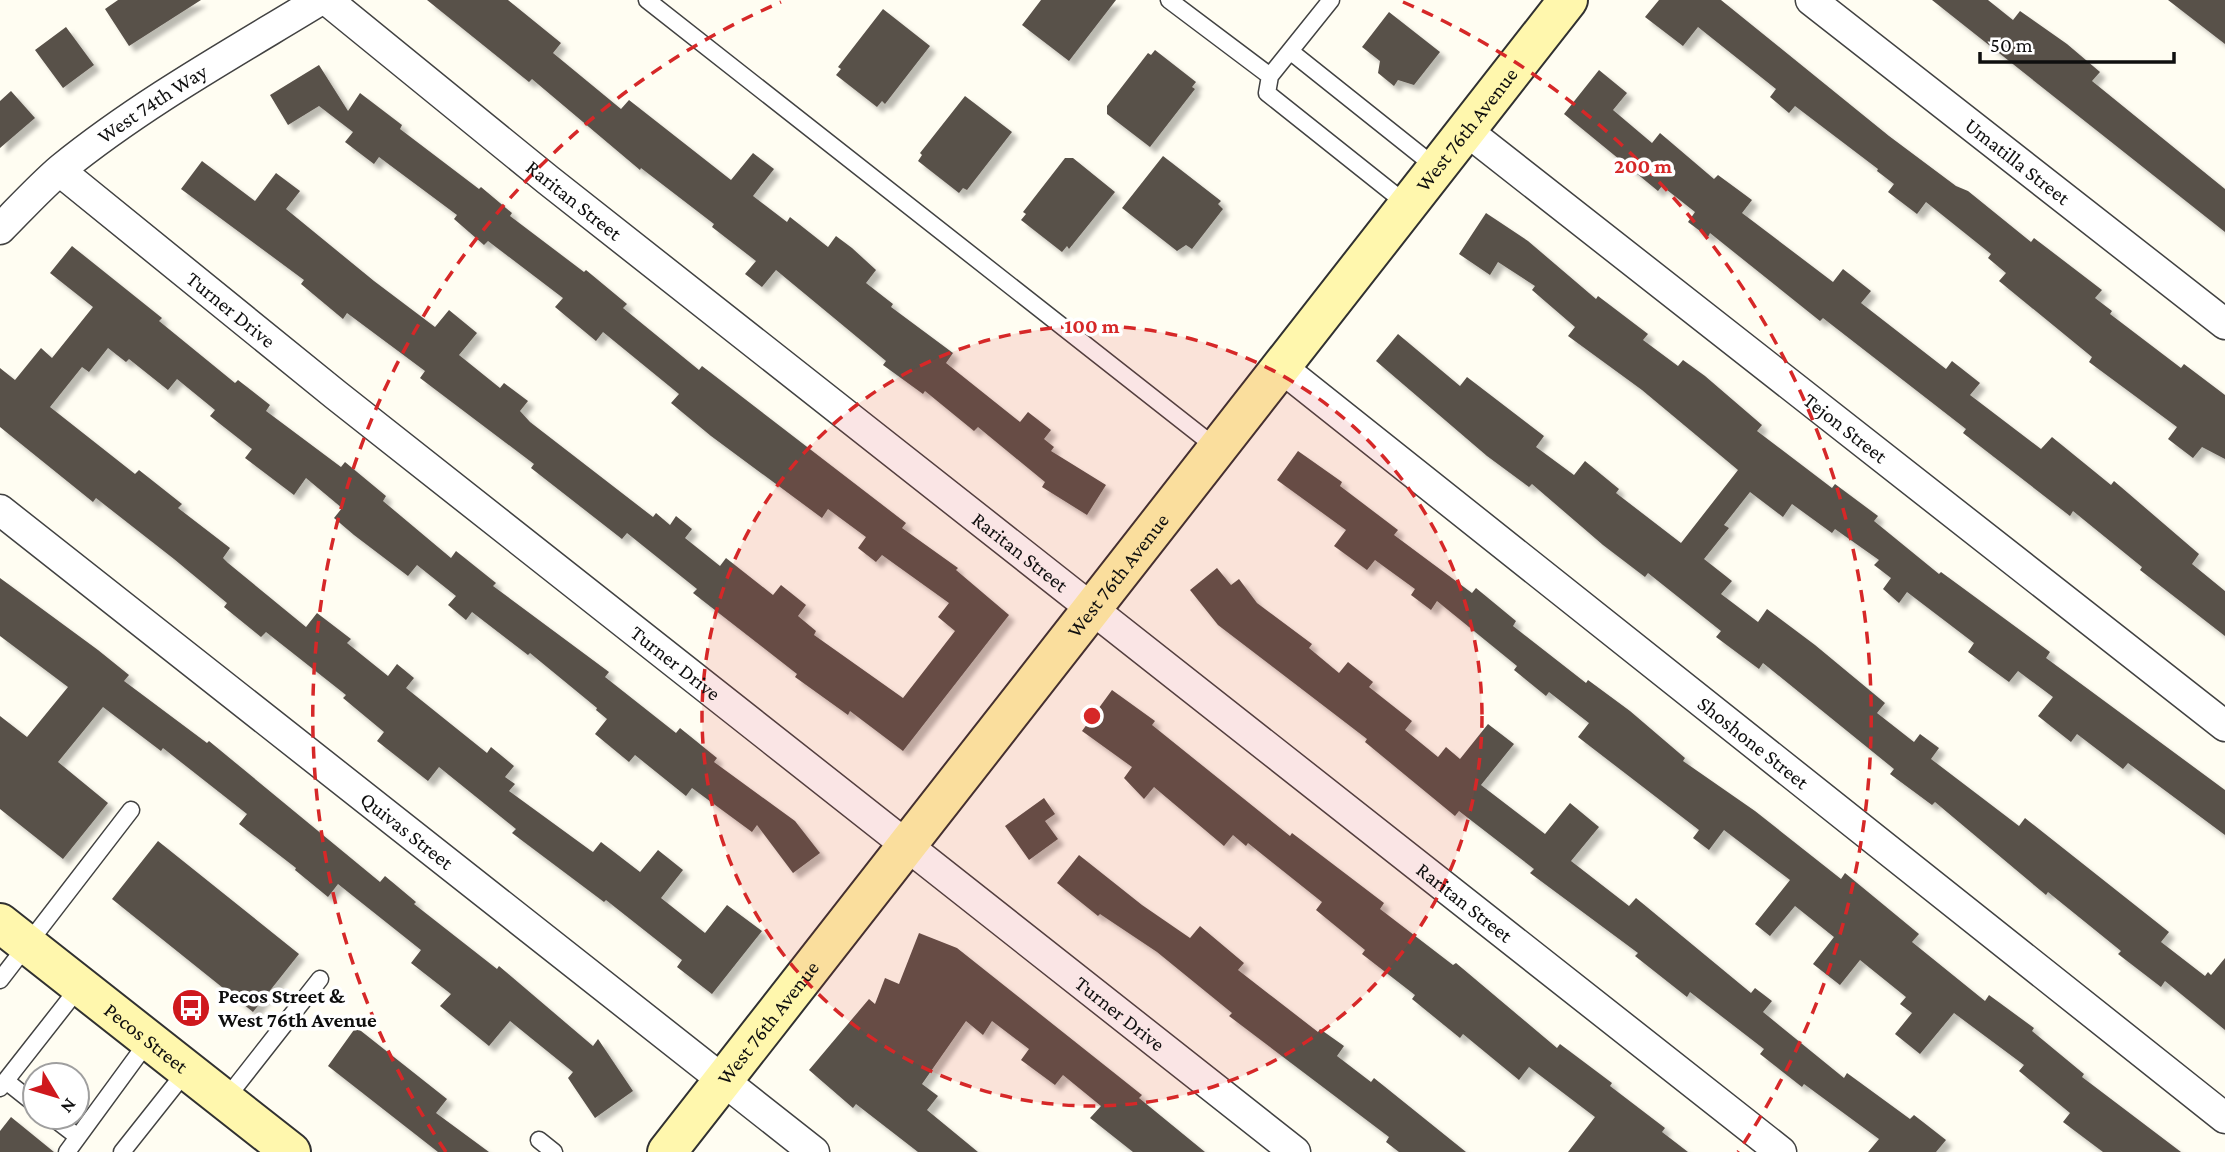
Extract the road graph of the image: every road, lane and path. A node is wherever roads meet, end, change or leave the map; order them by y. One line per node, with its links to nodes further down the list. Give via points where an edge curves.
1 (320, 0): 12 (street, West 74th Way, via 139,111)
2 (327, 0): 19 (street, Raritan Street, via 548,180)
3 (647, 0): 17 (lane)
4 (1169, 0): 9 (lane)
5 (1331, 0): 8 (lane)
6 (1568, 0): 10 (street, West 76th Avenue)
7 (1811, 0): 15 (street, Umatilla Street)
8 (1290, 51): 9 (lane); 11 (lane)
9 (1270, 76): 13 (lane, via 1267,93)
10 (1467, 131): 11 (street, West 76th Avenue); 20 (street, Tejon Street)
11 (1438, 169): 13 (street, West 76th Avenue)
12 (60, 171): 14 (street, West 74th Way); 22 (street, Turner Drive)
13 (1409, 206): 16 (street, West 76th Avenue)
14 (0, 229)
15 (2225, 324)
16 (1282, 368): 17 (street, West 76th Avenue); 33 (street, Shoshone Street)
17 (1218, 449): 19 (street, West 76th Avenue)
18 (0, 510): 29 (street, Quivas Street)
19 (1094, 608): 22 (street, West 76th Avenue); 44 (street, Raritan Street)
20 (2225, 726)
21 (131, 810): 23 (lane)
22 (907, 846): 29 (street, West 76th Avenue); 43 (street, Turner Drive)
23 (14, 934): 25 (lane); 26 (street, Pecos Street)
24 (320, 979): 32 (lane)
25 (0, 980)
26 (80, 986): 27 (street, Pecos Street); 30 (lane)
27 (149, 1040): 28 (street, Pecos Street); 35 (lane)
28 (187, 1070): 32 (street, Pecos Street); 37 (lane)
29 (723, 1080): 41 (street, West 76th Avenue); 42 (street, Quivas Street)
30 (3, 1084): 31 (lane)
31 (21, 1095)
32 (225, 1100): 39 (street, Pecos Street)
33 (2225, 1118)
34 (70, 1131): 35 (lane)
35 (78, 1137): 38 (lane)
36 (540, 1140): 40 (lane)
37 (129, 1150)
38 (67, 1152)
39 (291, 1152)
40 (554, 1152)
41 (667, 1152)
42 (814, 1152)
43 (1294, 1152)
44 (1781, 1152)

